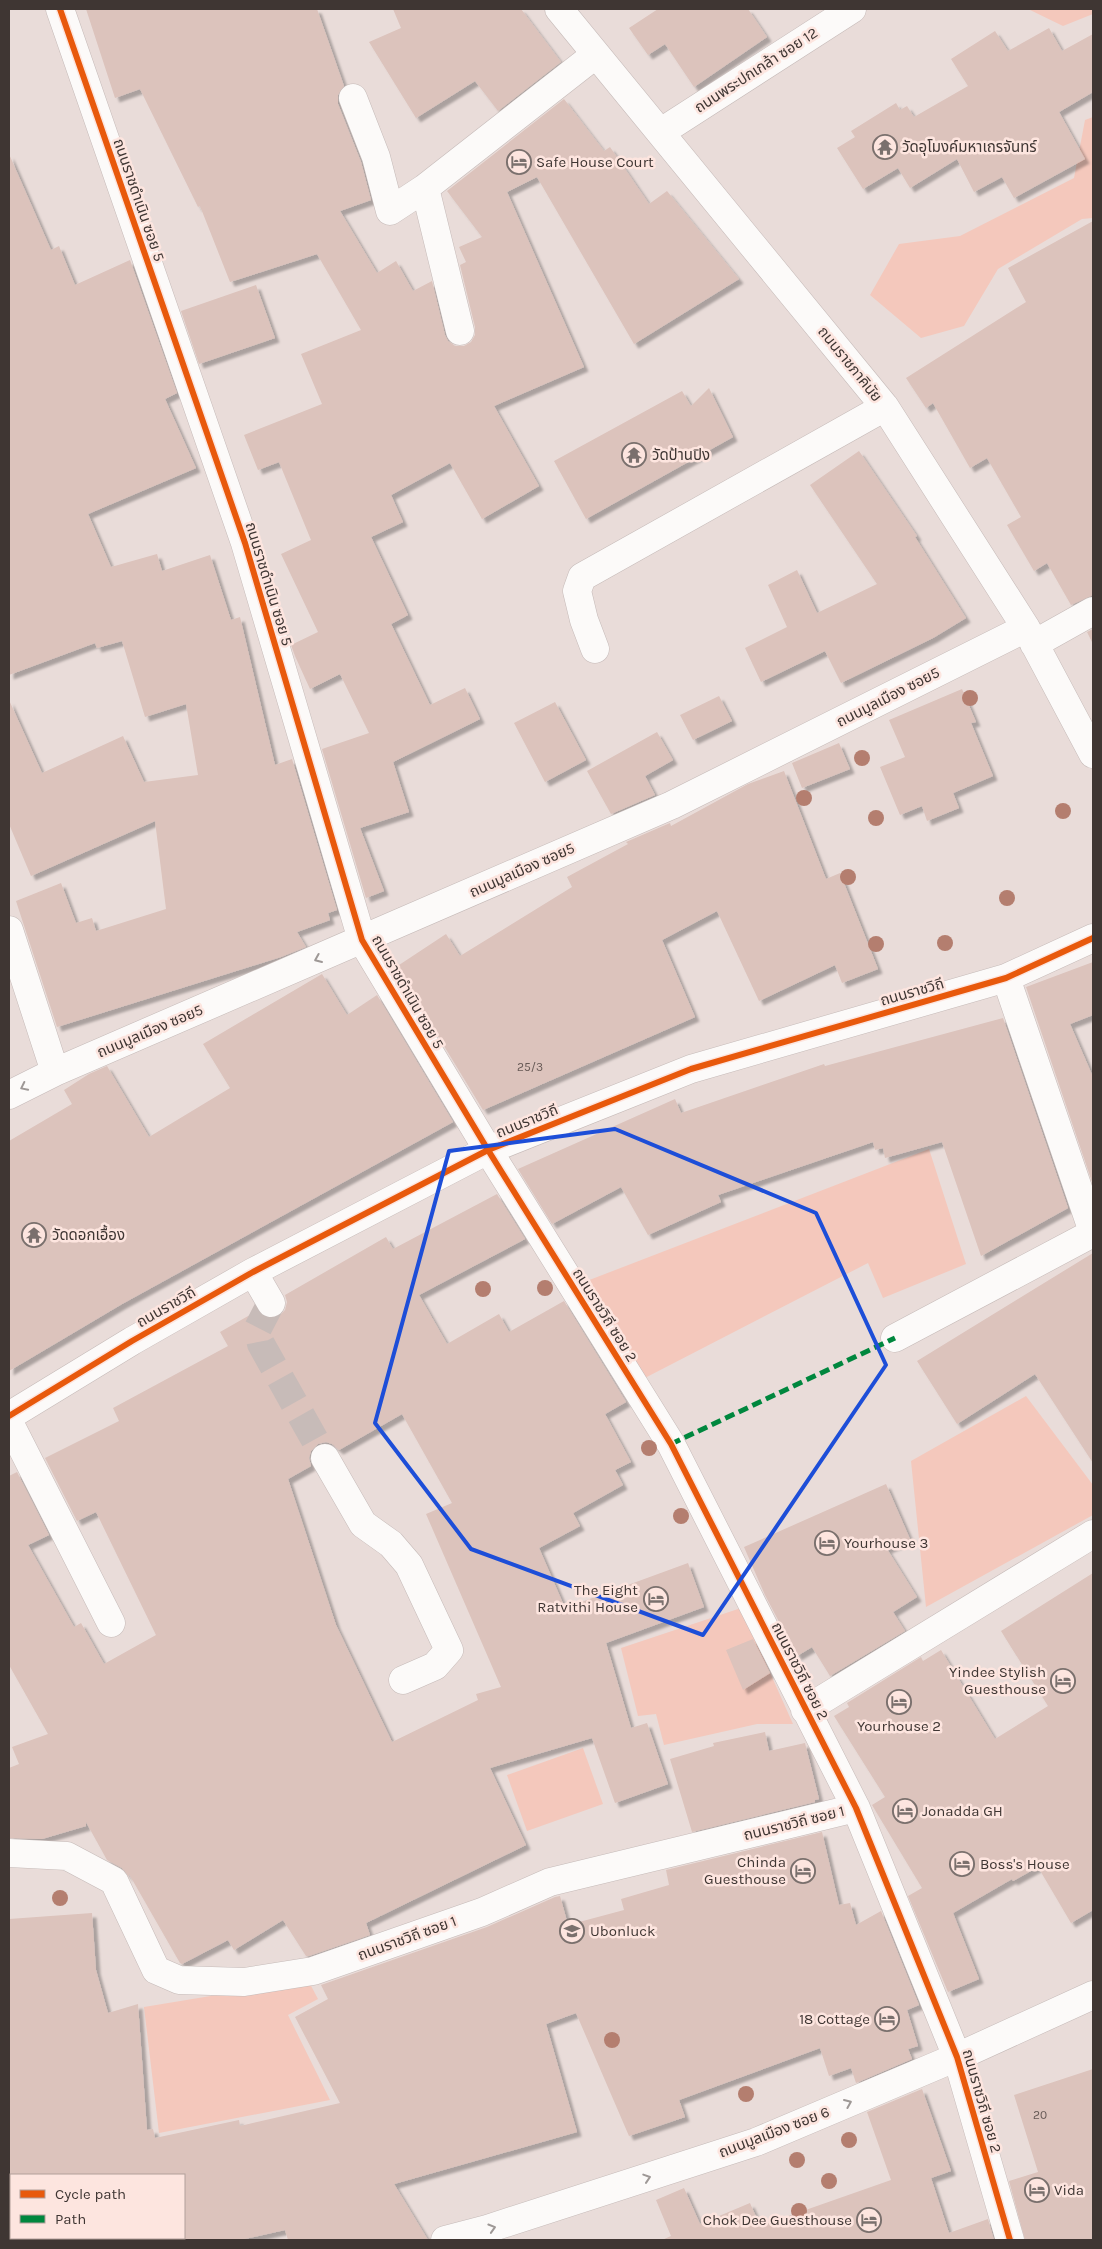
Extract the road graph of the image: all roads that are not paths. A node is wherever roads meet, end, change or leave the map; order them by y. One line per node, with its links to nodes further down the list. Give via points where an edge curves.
1 (60, 9): 16 (street, ถนนราชดำเนิน ซอย 5, via 245,543)
2 (559, 9): 4 (street, ถนนราชภาคินัย)
3 (852, 9): 6 (street, ถนนพระปกเกล้า ซอย 12)
4 (595, 55): 6 (street, ถนนราชภาคินัย); 7 (street)
5 (353, 98): 7 (street, via 376,157 390,211)
6 (661, 132): 9 (street, ถนนราชภาคินัย)
7 (425, 188): 8 (street)
8 (460, 331)
9 (885, 407): 11 (street, ถนนราชภาคินัย); 12 (street, via 582,577 577,591)
10 (1093, 611): 11 (street, ถนนมูลเมือง ซอย5)
11 (1030, 636): 13 (street, ถนนราชภาคินัย); 16 (street, ถนนมูลเมือง ซอย5, via 672,804)
12 (595, 649)
13 (1093, 754)
14 (9, 930): 18 (street)
15 (1093, 938): 17 (street, ถนนราชวิถี)
16 (362, 940): 18 (street, ถนนมูลเมือง ซอย5, one-way to 18); 20 (street, ถนนราชดำเนิน ซอย 5)
17 (1006, 978): 20 (street, ถนนราชวิถี, via 691,1069); 21 (street)
18 (55, 1072): 19 (street, ถนนมูลเมือง ซอย5, one-way to 19)
19 (9, 1095)
20 (488, 1150): 22 (street, ถนนราชวิถี); 31 (street, ถนนราชวิถี ซอย 2, via 672,1444)
21 (1093, 1233): 24 (street)
22 (253, 1272): 23 (street); 25 (street, ถนนราชวิถี)
23 (271, 1303)
24 (895, 1338)
25 (9, 1416)
26 (9, 1422): 29 (street)
27 (325, 1458): 30 (street, via 363,1524 391,1544 409,1565 449,1650 436,1666)
28 (1093, 1534): 31 (street)
29 (111, 1623)
30 (403, 1680)
31 (805, 1710): 32 (street, ถนนราชวิถี ซอย 2)
32 (856, 1808): 33 (street, ถนนราชวิถี ซอย 1, via 550,1882 482,1912 313,1971 244,1982 179,1980 156,1970 114,1881 67,1856); 35 (street, ถนนราชวิถี ซอย 2)
33 (9, 1854)
34 (1093, 1995): 35 (street, ถนนมูลเมือง ซอย 6)
35 (957, 2058): 36 (street, ถนนมูลเมือง ซอย 6, one-way to 35, via 487,2230 756,2142); 37 (street, ถนนราชวิถี ซอย 2)
36 (445, 2240)
37 (1010, 2240)

